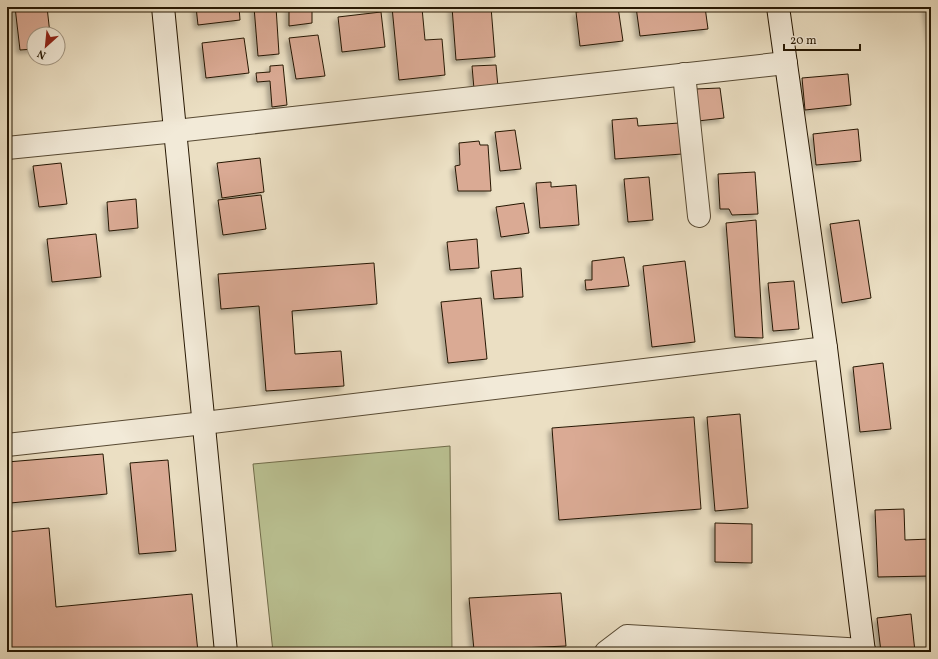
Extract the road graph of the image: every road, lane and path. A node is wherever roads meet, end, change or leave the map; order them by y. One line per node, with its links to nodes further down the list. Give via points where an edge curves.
1 (163, 7): 5 (street)
2 (778, 7): 3 (street)
3 (786, 63): 4 (street); 8 (street)
4 (684, 74): 5 (street); 7 (street)
5 (176, 131): 6 (street); 9 (street)
6 (7, 148)
7 (699, 216)
8 (826, 348): 9 (street); 11 (street)
9 (204, 423): 10 (street); 12 (street)
10 (7, 445)
11 (864, 651): 13 (street, via 627,636)
12 (226, 652)
13 (606, 652)

